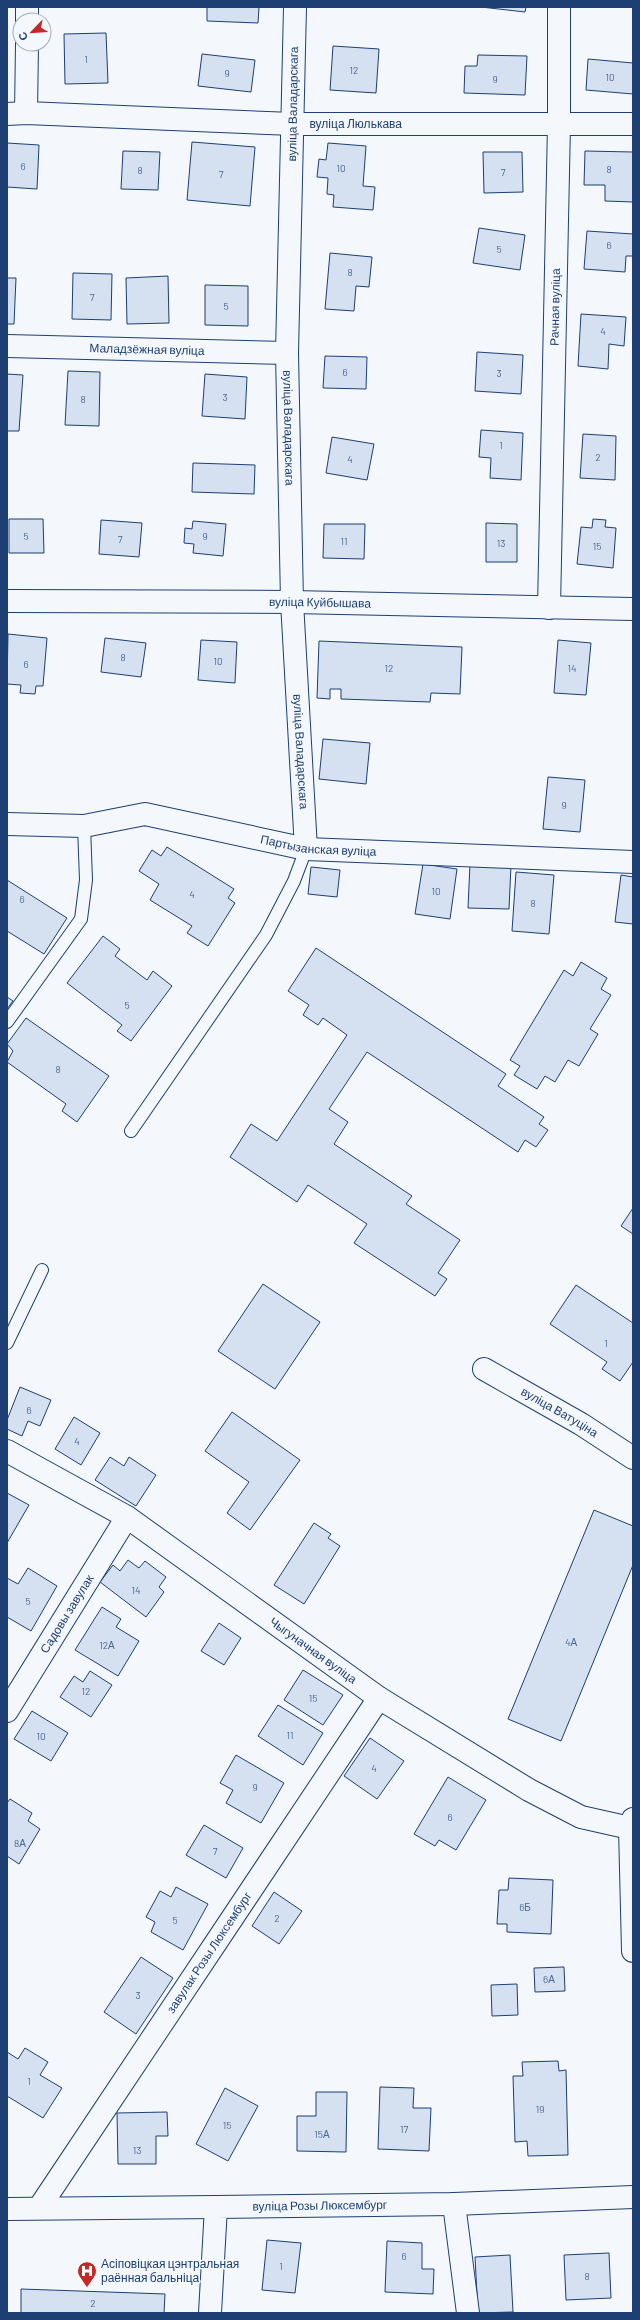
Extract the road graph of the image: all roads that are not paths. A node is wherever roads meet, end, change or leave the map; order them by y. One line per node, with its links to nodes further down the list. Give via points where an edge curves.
1 (295, 7): 5 (street, вуліца Валадарскага)
2 (559, 7): 6 (street, Рачная вуліца)
3 (26, 52): 4 (street)
4 (16, 113): 5 (street, вуліца Люлькава)
5 (293, 124): 6 (street, вуліца Люлькава); 9 (street, вуліца Валадарскага)
6 (559, 124): 7 (street, вуліца Люлькава); 12 (street, Рачная вуліца)
7 (633, 124)
8 (7, 346): 9 (street, Маладзёжная вуліца)
9 (287, 353): 11 (street, вуліца Валадарскага)
10 (7, 601): 11 (street, вуліца Куйбышава)
11 (292, 602): 12 (street, вуліца Куйбышава); 16 (street, вуліца Валадарскага)
12 (549, 608): 13 (street, вуліца Куйбышава)
13 (633, 609)
14 (7, 824): 15 (street, Партызанская вуліца)
15 (84, 826): 16 (street, Партызанская вуліца, via 144,814); 18 (lane, via 86,880 81,919)
16 (306, 849): 17 (street, Партызанская вуліца); 19 (lane, via 294,881 266,935)
17 (633, 862)
18 (7, 1022)
19 (131, 1131)
20 (42, 1270): 21 (lane)
21 (7, 1343)
22 (484, 1369): 24 (street, вуліца Ватуціна, via 582,1424)
23 (7, 1451): 25 (street, Чыгуначная вуліца)
24 (633, 1458)
25 (127, 1517): 26 (street, Чыгуначная вуліца); 27 (street, Садовы завулак)
26 (379, 1698): 28 (street, Чыгуначная вуліца, via 529,1790 581,1817); 33 (street, завулак Розы Люксембург)
27 (7, 1711)
28 (631, 1823): 29 (street)
29 (633, 1951)
30 (633, 2197): 31 (street, вуліца Розы Люксембург)
31 (454, 2204): 32 (street, вуліца Розы Люксембург); 36 (street)
32 (216, 2207): 33 (street, вуліца Розы Люксембург); 35 (street)
33 (39, 2208): 34 (street, вуліца Розы Люксембург)
34 (7, 2209)
35 (210, 2313)
36 (468, 2313)

